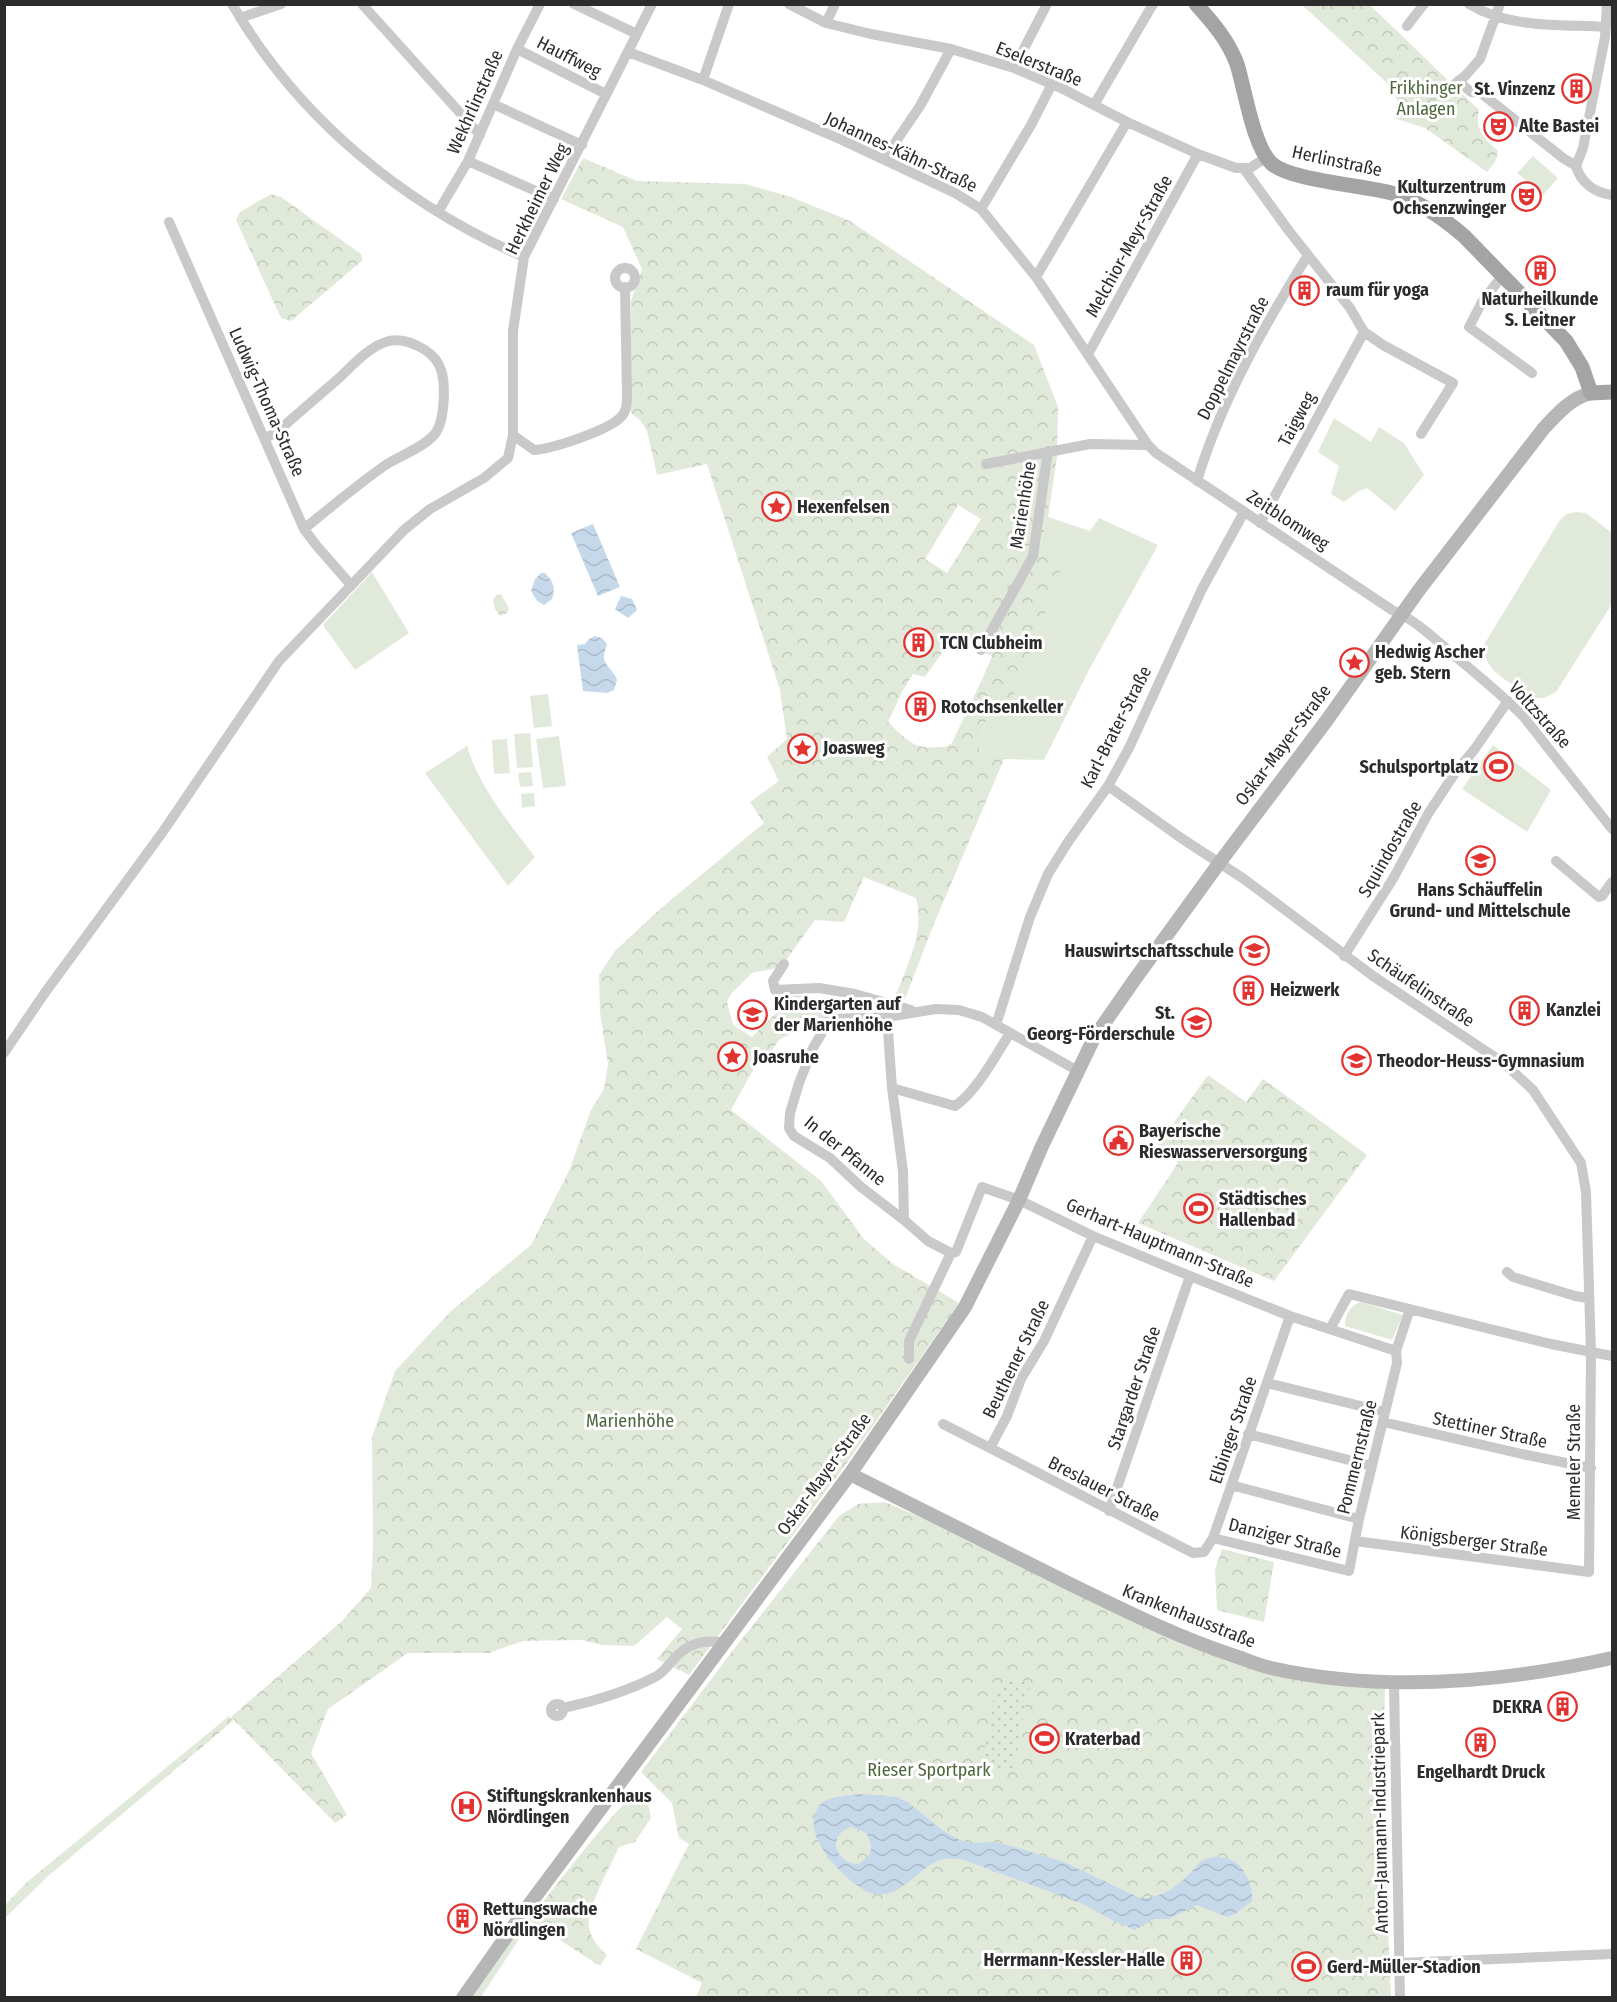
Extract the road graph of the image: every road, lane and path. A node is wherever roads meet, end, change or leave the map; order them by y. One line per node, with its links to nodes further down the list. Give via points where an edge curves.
1 (232, 4): 18 (street)
2 (281, 4): 18 (street)
3 (362, 4): 33 (street)
4 (540, 4): 23 (street, Wekhrlinstraße)
5 (574, 4): 22 (street)
6 (652, 4): 22 (street, Herkheimer Weg)
7 (729, 4): 27 (street)
8 (789, 4): 19 (street, Eselerstraße)
9 (835, 4): 19 (street)
10 (1047, 4): 26 (street)
11 (1153, 4): 31 (street)
12 (1196, 4): 36 (main road, Herlinstraße, via 1226,40)
13 (1424, 4): 20 (street)
14 (1469, 4): 17 (street)
15 (1500, 4): 17 (street)
16 (1607, 4): 21 (street)
17 (1496, 17): 21 (street); 39 (street, via 1480,58 1456,83 1480,93)
18 (240, 18): 44 (street, via 262,53 309,108 375,169)
19 (826, 23): 24 (street, Eselerstraße)
20 (1407, 26)
21 (1606, 27): 39 (street, via 1584,148)
22 (637, 34): 25 (street, Herkheimer Weg)
23 (517, 49): 29 (street, Hauffweg); 30 (street, Wekhrlinstraße)
24 (951, 49): 26 (street, Eselerstraße); 37 (street, via 920,106)
25 (628, 52): 27 (street, Johannes-Kähn-Straße); 29 (street, Herkheimer Weg)
26 (1014, 68): 28 (street, Eselerstraße)
27 (703, 80): 37 (street, Johannes-Kähn-Straße)
28 (1052, 84): 31 (street, Eselerstraße); 43 (street)
29 (606, 94): 34 (street, Herkheimer Weg)
30 (493, 104): 33 (street, Wekhrlinstraße); 34 (street)
31 (1094, 105): 32 (street, Eselerstraße)
32 (1127, 122): 35 (street, Eselerstraße); 49 (street)
33 (480, 135): 38 (street, Wekhrlinstraße)
34 (582, 145): 42 (street, Herkheimer Weg)
35 (1198, 154): 40 (street, Eselerstraße); 52 (street, Melchior-Meyr-Straße)
36 (1267, 157): 40 (street); 48 (main road, Herlinstraße, via 1289,173 1384,191 1418,202 1464,236)
37 (884, 159): 43 (street, Johannes-Kähn-Straße)
38 (468, 161): 42 (street); 44 (street, Wekhrlinstraße)
39 (1576, 166): 41 (street, via 1586,184)
40 (1245, 169): 46 (street)
41 (1612, 195)
42 (554, 199): 47 (street, Herkheimer Weg)
43 (981, 209): 49 (street, Johannes-Kähn-Straße)
44 (438, 212): 47 (street)
45 (169, 222): 58 (street, Ludwig-Thoma-Straße)
46 (1308, 255): 51 (street); 62 (street, Doppelmayrstraße, via 1269,318 1239,379 1206,450)
47 (524, 257): 57 (street, Herkheimer Weg, via 513,331)
48 (1502, 276): 53 (street, via 1469,327); 55 (main road, Herlinstraße, via 1566,341 1580,362)
49 (1035, 277): 52 (street, Johannes-Kähn-Straße)
50 (625, 287): 57 (street, via 627,394 622,416 594,432 547,449 534,450)
51 (1364, 332): 56 (street, via 1453,383); 64 (street, Taigweg)
52 (1088, 354): 59 (street, Johannes-Kähn-Straße)
53 (1532, 373)
54 (1612, 392): 55 (main road, Oskar-Mayer-Straße)
55 (1591, 393): 67 (main road, Oskar-Mayer-Straße, via 1561,410 1544,428)
56 (1421, 434)
57 (513, 435): 66 (street, Herkheimer Weg, via 508,458 498,468 430,509)
58 (265, 438): 65 (street, Ludwig-Thoma-Straße); 65 (street, via 276,433 382,343 408,342 439,363 443,376 442,414 433,436 382,468)
59 (1152, 449): 60 (street, via 1090,444); 62 (street, Zeitblomweg)
60 (1048, 451): 61 (street, Marienhöhe); 68 (street, Marienhöhe, via 1033,556)
61 (987, 464)
62 (1197, 481): 63 (street, Zeitblomweg)
63 (1244, 512): 64 (street, Zeitblomweg); 70 (street, Karl-Brater-Straße, via 1202,589)
64 (1260, 522): 67 (street, Zeitblomweg)
65 (304, 529): 66 (street, Ludwig-Thoma-Straße)
66 (351, 585): 81 (street, Herkheimer Weg, via 267,677 162,833)
67 (1402, 614): 69 (street, Voltzstraße); 73 (main road, Oskar-Mayer-Straße)
68 (981, 650)
69 (1508, 701): 71 (street, Voltzstraße); 75 (street, Squindostraße, via 1428,814)
70 (1108, 786): 73 (street, Schäufelinstraße); 79 (street, Karl-Brater-Straße, via 1048,874 1030,917)
71 (1612, 829)
72 (1556, 861): 74 (street, via 1599,897)
73 (1220, 862): 75 (street, Schäufelinstraße); 82 (main road, Oskar-Mayer-Straße, via 1094,1038)
74 (1612, 882)
75 (1344, 956): 90 (street, Schäufelinstraße, via 1501,1061 1533,1090 1581,1163 1584,1174)
76 (784, 964): 77 (street, via 773,981 775,990 819,988)
77 (917, 1012): 78 (street, In der Pfanne); 79 (street, In der Pfanne, via 959,1010)
78 (888, 1017): 83 (street, In der Pfanne); 85 (street, In der Pfanne, via 830,1019 799,1083 789,1128 794,1136 830,1158)
79 (996, 1025): 80 (street, In der Pfanne)
80 (1010, 1033): 82 (street, In der Pfanne); 83 (street, via 963,1101 955,1106)
81 (4, 1053)
82 (1078, 1071): 84 (main road, Oskar-Mayer-Straße)
83 (892, 1088): 85 (street, In der Pfanne, via 903,1171)
84 (1019, 1200): 86 (street, Gerhart-Hauptmann-Straße); 87 (street, via 982,1187 956,1252); 105 (main road, Oskar-Mayer-Straße, via 965,1307)
85 (904, 1220): 87 (street, In der Pfanne, via 928,1241)
86 (1093, 1236): 89 (street, Gerhart-Hauptmann-Straße); 102 (street, Beuthener Straße)
87 (951, 1253): 97 (street, via 909,1341)
88 (1507, 1272): 90 (street)
89 (1190, 1276): 92 (street, Gerhart-Hauptmann-Straße); 107 (street, Stargarder Straße)
90 (1588, 1298): 95 (street, Schäufelinstraße)
91 (1414, 1310): 93 (street, via 1349,1294); 94 (street, Pommernstraße); 95 (street)
92 (1290, 1316): 93 (street, Gerhart-Hauptmann-Straße); 98 (street, Elbinger Straße)
93 (1330, 1329): 94 (street, Gerhart-Hauptmann-Straße)
94 (1396, 1351): 99 (street, Pommernstraße, via 1397,1363)
95 (1591, 1353): 96 (street); 104 (street, Memeler Straße)
96 (1612, 1356)
97 (909, 1359)
98 (1268, 1383): 99 (street, Stettiner Straße); 101 (street, Elbinger Straße)
99 (1384, 1417): 103 (street, Pommernstraße); 104 (street, Stettiner Straße)
100 (944, 1424): 102 (street, Beuthener Straße)
101 (1248, 1434): 103 (street); 106 (street, Elbinger Straße)
102 (990, 1448): 107 (street, Breslauer Straße)
103 (1372, 1466): 108 (street, Pommernstraße)
104 (1591, 1468): 113 (street, Memeler Straße)
105 (850, 1474): 114 (main road, Oskar-Mayer-Straße); 116 (main road, Krankenhausstraße, via 1132,1615 1201,1645 1268,1667 1338,1680)
106 (1231, 1485): 108 (street); 109 (street, Elbinger Straße)
107 (1109, 1511): 111 (street, Breslauer Straße, via 1193,1553)
108 (1359, 1519): 110 (street, Pommernstraße)
109 (1213, 1538): 111 (street, Elbinger Straße); 112 (street, Danziger Straße)
110 (1354, 1541): 112 (street, Pommernstraße); 113 (street, Königsberger Straße)
111 (1204, 1552)
112 (1349, 1571)
113 (1589, 1572)
114 (726, 1642): 117 (street, via 696,1642 659,1675 629,1690); 120 (main road, Oskar-Mayer-Straße)
115 (1612, 1658): 116 (main road, Krankenhausstraße, via 1474,1680)
116 (1394, 1684): 119 (street, Anton-Jaumann-Industriepark)
117 (562, 1708)
118 (1612, 1954): 119 (street)
119 (1399, 1963): 121 (street, Anton-Jaumann-Industriepark)
120 (464, 1998)
121 (1400, 1998)

